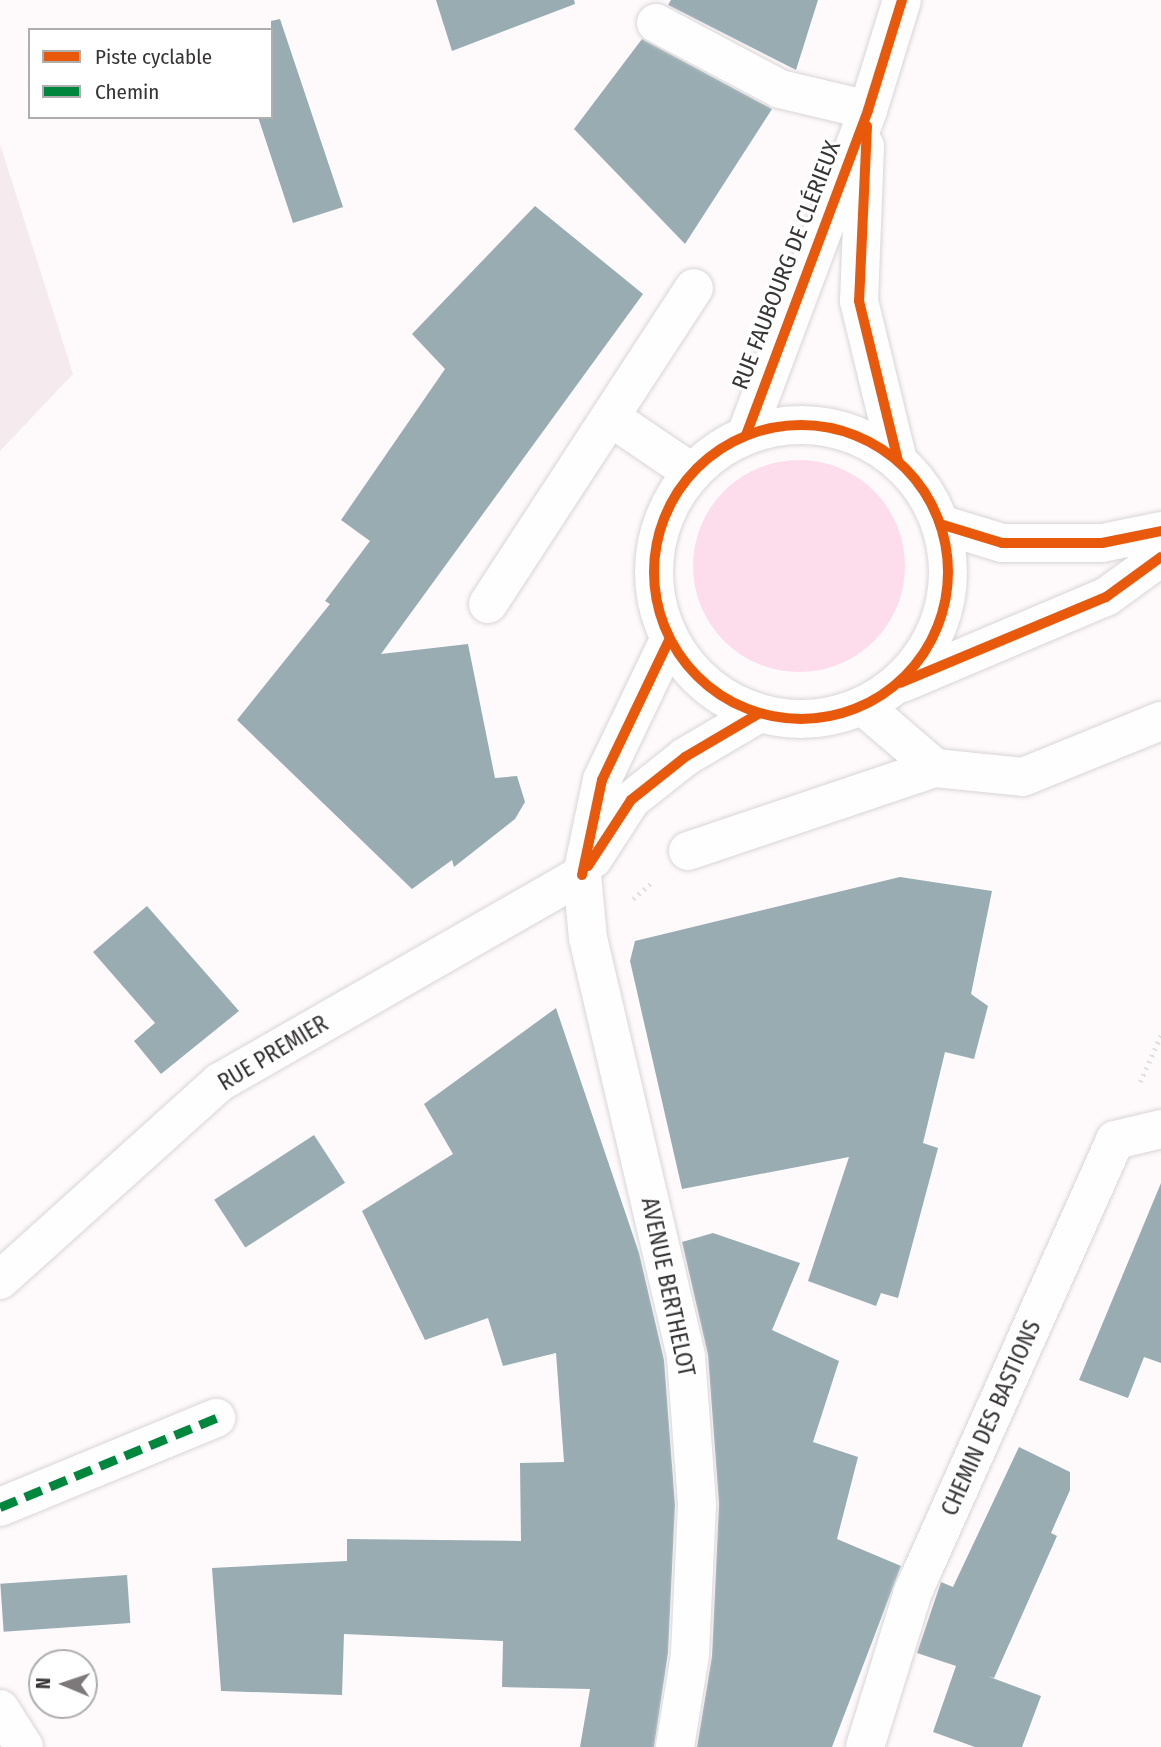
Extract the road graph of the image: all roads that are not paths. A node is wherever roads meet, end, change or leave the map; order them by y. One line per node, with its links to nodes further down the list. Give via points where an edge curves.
1 (902, 0): 3 (main road, RUE FAUBOURG DE CLÉRIEUX)
2 (656, 23): 3 (main road, via 780,89)
3 (868, 110): 6 (main road, RUE FAUBOURG DE CLÉRIEUX); 7 (main road, RUE FAUBOURG DE CLÉRIEUX, via 859,301)
4 (694, 288): 5 (main road)
5 (611, 417): 8 (main road); 12 (main road)
6 (746, 435): 7 (main road, via 785,426 825,426 863,439); 8 (main road)
7 (898, 461): 9 (main road)
8 (691, 472): 13 (main road, via 671,502 656,547 655,594)
9 (940, 524): 10 (main road, via 1002,543 1102,543); 14 (main road, via 948,568 943,611 925,651)
10 (1161, 531)
11 (1161, 556): 14 (main road, via 1106,597)
12 (488, 604)
13 (669, 640): 16 (main road, via 712,689); 20 (main road, AVENUE BERTHELOT, via 602,780)
14 (896, 685): 15 (main road)
15 (863, 706): 16 (main road, via 806,719); 18 (main road)
16 (758, 714): 20 (main road, via 685,757 631,800)
17 (1161, 721): 18 (main road, via 1023,777)
18 (935, 768): 19 (main road)
19 (688, 851)
20 (582, 875): 22 (main road, RUE PREMIER, via 220,1082); 27 (main road, AVENUE BERTHELOT, via 589,938 686,1357 697,1505 690,1654)
21 (1161, 1129): 28 (main road, CHEMIN DES BASTIONS, via 1115,1140 913,1592)
22 (0, 1280)
23 (216, 1418): 24 (main road)
24 (0, 1507)
25 (0, 1709): 26 (main road)
26 (24, 1747)
27 (675, 1747)
28 (866, 1747)

